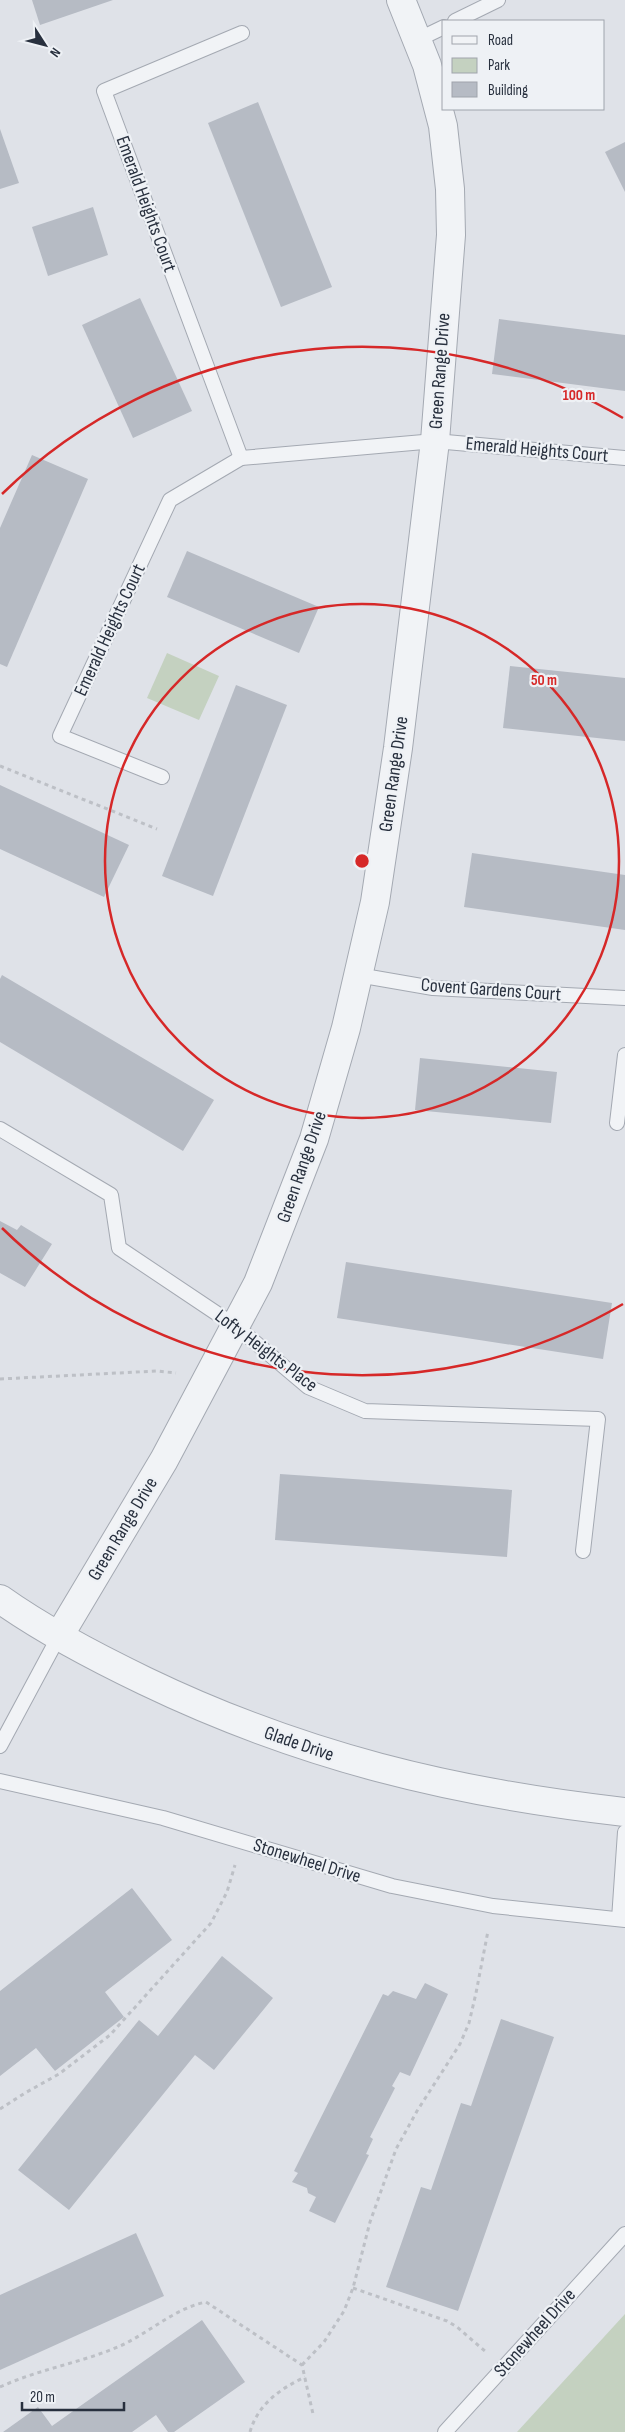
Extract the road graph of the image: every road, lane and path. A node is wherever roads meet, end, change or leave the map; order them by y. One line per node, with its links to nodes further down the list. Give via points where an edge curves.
1 (401, 0): 6 (street, Green Range Drive)
2 (498, 0): 3 (lane)
3 (457, 20)
4 (442, 28): 6 (lane)
5 (242, 33): 8 (lane, Emerald Heights Court, via 104,91)
6 (417, 40): 7 (street, Green Range Drive, via 443,126 450,189 451,235)
7 (435, 441): 8 (lane, Emerald Heights Court); 9 (lane, Emerald Heights Court); 13 (street, Green Range Drive, via 398,748 375,902)
8 (241, 458): 11 (lane, Emerald Heights Court, via 170,500 60,736)
9 (625, 458)
10 (0, 766): 12 (path)
11 (162, 777)
12 (157, 829)
13 (358, 975): 14 (lane, Covent Gardens Court, via 433,988); 18 (street, Green Range Drive, via 314,1139 275,1243)
14 (625, 998)
15 (625, 1055): 16 (lane)
16 (617, 1123)
17 (0, 1129): 18 (lane, Lofty Heights Place, via 111,1195 119,1248)
18 (236, 1327): 20 (street, Green Range Drive); 21 (lane, Lofty Heights Place, via 308,1387 365,1410 598,1419)
19 (0, 1379): 20 (path, via 171,1371)
20 (206, 1382): 23 (street, Green Range Drive, via 164,1460)
21 (583, 1551)
22 (0, 1599): 23 (street, Glade Drive)
23 (59, 1636): 24 (lane); 26 (street, Glade Drive, via 183,1699 318,1751 394,1773 498,1795)
24 (0, 1746)
25 (0, 1781): 28 (lane, Stonewheel Drive, via 163,1818)
26 (625, 1812)
27 (625, 1832): 30 (lane, Stonewheel Drive)
28 (242, 1840): 29 (lane, Stonewheel Drive, via 367,1880); 31 (path, via 227,1892 199,1939 110,2035 59,2074)
29 (492, 1906): 30 (lane, Stonewheel Drive); 33 (path, via 469,2023 454,2056 396,2149 370,2222)
30 (622, 1920)
31 (0, 2109)
32 (625, 2234): 35 (lane, Stonewheel Drive)
33 (353, 2288): 34 (path, via 335,2328); 35 (path, via 447,2321)
34 (302, 2365): 36 (path); 37 (path, via 206,2302 189,2307 122,2346)
35 (504, 2368): 40 (lane, Stonewheel Drive)
36 (305, 2377): 38 (path); 39 (path, via 267,2402 258,2412)
37 (0, 2387)
38 (313, 2414)
39 (250, 2432)
40 (445, 2432)

